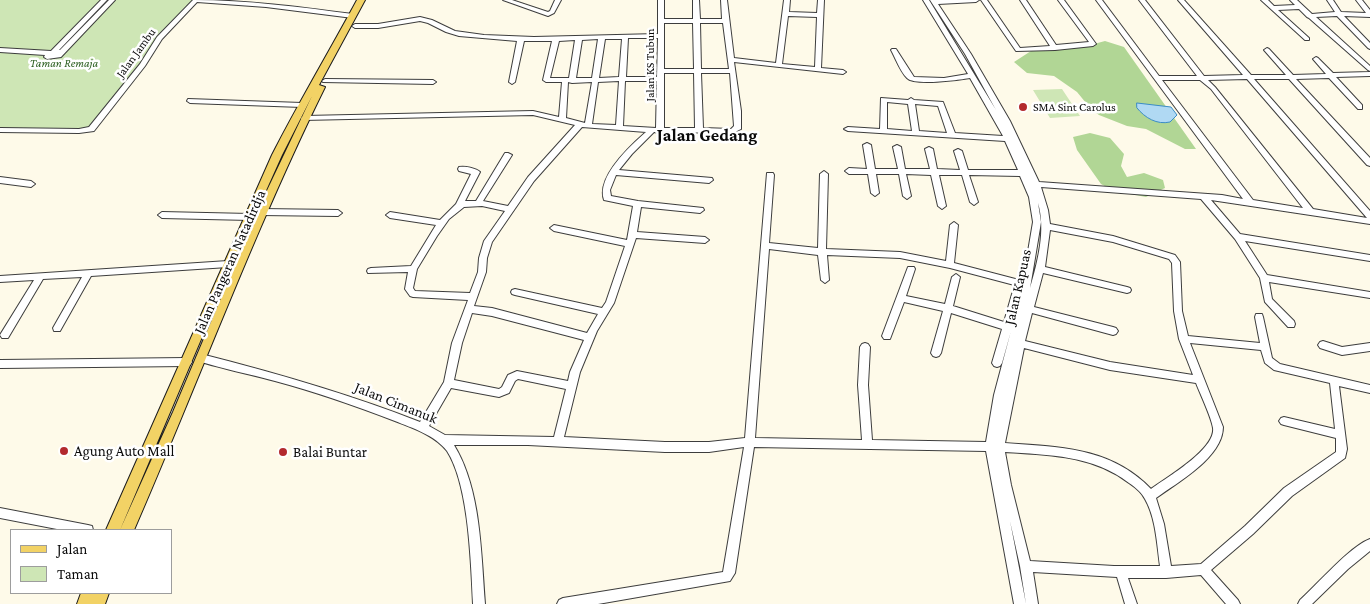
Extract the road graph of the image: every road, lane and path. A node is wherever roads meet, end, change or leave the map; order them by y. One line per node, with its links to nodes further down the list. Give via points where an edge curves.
1 (104, 0): 48 (street)
2 (112, 0): 48 (street)
3 (196, 0): 31 (street, via 266,6); 80 (street, Jalan Jambu, via 159,38 91,130)
4 (506, 0): 5 (street, via 546,14 552,12)
5 (558, 0)
6 (661, 0): 32 (street, Jalan KS Tubun)
7 (696, 0): 34 (street)
8 (724, 0): 33 (street)
9 (787, 0): 26 (street)
10 (821, 0): 28 (street)
11 (976, 0): 23 (street)
12 (984, 0): 43 (street, via 1015,49)
13 (1023, 0): 43 (street)
14 (1061, 0): 43 (street, via 1094,42)
15 (1099, 0): 63 (street)
16 (1142, 0): 64 (street)
17 (1181, 0): 61 (street)
18 (1264, 0): 25 (street)
19 (1293, 0): 24 (street)
20 (1330, 0): 27 (street)
21 (1359, 0): 29 (street)
22 (364, 1): 31 (main road, Jalan Pangeran Natadirdja)
23 (931, 1): 47 (street, Jalan Kapuas)
24 (1300, 7): 25 (street); 30 (street)
25 (1272, 8): 41 (street)
26 (786, 14): 28 (street); 51 (street)
27 (1339, 14): 29 (street); 30 (street); 42 (street)
28 (820, 15): 53 (street)
29 (1370, 15)
30 (1309, 16): 52 (street)
31 (354, 21): 38 (street, via 378,26 425,20 458,34); 67 (main road, Jalan Pangeran Natadirdja); 73 (main road, Jalan Pangeran Natadirdja)
32 (661, 21): 34 (street); 36 (street, Jalan KS Tubun)
33 (724, 21): 34 (street); 50 (street)
34 (696, 22): 54 (street)
35 (625, 36): 36 (street); 37 (street); 66 (street)
36 (660, 36): 58 (street, Jalan KS Tubun)
37 (602, 37): 39 (street); 65 (street)
38 (521, 38): 40 (street); 70 (street)
39 (579, 38): 40 (street); 68 (street)
40 (556, 39): 68 (street, via 545,79)
41 (1307, 39)
42 (1370, 47)
43 (1055, 48)
44 (894, 50): 59 (street, via 912,79 944,80)
45 (1267, 50): 62 (street)
46 (0, 51): 48 (street)
47 (961, 51): 59 (street, Jalan Kapuas); 106 (street, Jalan Kapuas, via 1006,121)
48 (53, 53)
49 (1316, 59): 60 (street)
50 (730, 60): 51 (street); 55 (street)
51 (779, 65): 53 (street)
52 (1370, 68)
53 (818, 69): 56 (street)
54 (696, 71): 55 (street); 58 (street); 82 (street)
55 (732, 71): 82 (street, via 737,129)
56 (843, 72)
57 (1370, 74): 60 (street)
58 (661, 75): 66 (street); 81 (street, Jalan KS Tubun)
59 (971, 76): 86 (street, Jalan Kapuas)
60 (1331, 76): 62 (street); 74 (street)
61 (1248, 77): 62 (street); 64 (street); 123 (street)
62 (1291, 77): 92 (street)
63 (1158, 78): 64 (street); 112 (street)
64 (1202, 78): 120 (street)
65 (596, 80): 66 (street); 68 (street); 77 (street)
66 (621, 80): 78 (street)
67 (325, 81): 69 (street); 75 (main road, Jalan Pangeran Natadirdja)
68 (569, 81): 76 (street)
69 (433, 82)
70 (512, 82)
71 (911, 100): 83 (street, via 882,100); 84 (street); 85 (street, via 942,104)
72 (190, 101): 73 (street)
73 (302, 105): 75 (main road, Jalan Pangeran Natadirdja)
74 (1360, 107)
75 (300, 118): 76 (street, via 517,113 541,114); 118 (main road, Jalan Pangeran Natadirdja); 124 (main road, Jalan Pangeran Natadirdja)
76 (562, 120): 77 (street)
77 (584, 125): 78 (street); 116 (street, via 531,179)
78 (619, 128): 81 (street)
79 (848, 129): 83 (street)
80 (0, 130)
81 (656, 130): 82 (street); 97 (street, via 637,144)
82 (699, 132)
83 (884, 132): 84 (street)
84 (916, 134): 85 (street)
85 (952, 136): 86 (street)
86 (1008, 139): 100 (street, Jalan Kapuas)
87 (867, 145): 95 (street)
88 (897, 147): 96 (street)
89 (929, 149): 98 (street)
90 (958, 151): 99 (street)
91 (508, 156): 111 (street)
92 (1370, 163)
93 (462, 169): 113 (street, via 476,172)
94 (849, 171): 95 (street)
95 (871, 171): 96 (street); 107 (street)
96 (902, 171): 98 (street); 108 (street)
97 (615, 172): 104 (street); 114 (street, via 606,188 607,198)
98 (934, 172): 99 (street); 115 (street)
99 (964, 173): 100 (street); 110 (street)
100 (1023, 173): 148 (street, Jalan Kapuas, via 1033,197 1037,222)
101 (824, 174): 134 (street)
102 (770, 175): 133 (street)
103 (0, 180): 105 (street)
104 (709, 180)
105 (31, 184)
106 (1036, 184): 109 (street); 128 (street, Jalan Kapuas)
107 (875, 192)
108 (907, 196)
109 (1204, 197): 112 (street); 130 (street)
110 (974, 202)
111 (478, 203): 113 (street); 116 (street)
112 (1251, 203): 120 (street)
113 (460, 204): 126 (street)
114 (638, 204): 117 (street); 131 (street)
115 (942, 206)
116 (509, 209): 153 (street, via 488,241)
117 (700, 210)
118 (261, 212): 119 (street); 174 (main road, Jalan Pangeran Natadirdja)
119 (338, 212)
120 (1311, 212): 125 (street)
121 (162, 215): 124 (street)
122 (390, 215): 126 (street)
123 (1370, 216)
124 (250, 217): 136 (main road, Jalan Pangeran Natadirdja)
125 (1370, 221)
126 (442, 223): 138 (street)
127 (954, 225): 137 (street)
128 (1046, 226): 140 (street, Jalan Kapuas); 167 (street, via 1114,239 1175,260 1178,311)
129 (554, 228): 131 (street)
130 (1238, 237): 135 (street); 145 (street)
131 (632, 239): 132 (street); 158 (street)
132 (705, 240)
133 (765, 246): 134 (street); 188 (street)
134 (822, 252): 137 (street, via 900,255); 147 (street)
135 (1370, 258)
136 (228, 264): 142 (street); 175 (main road, Jalan Pangeran Natadirdja)
137 (950, 265): 148 (street)
138 (413, 269): 141 (street); 153 (street, via 409,289 413,294)
139 (911, 269): 154 (street)
140 (1040, 269): 149 (street); 157 (street, Jalan Kapuas)
141 (371, 271)
142 (89, 273): 143 (street); 161 (street)
143 (41, 276): 146 (street); 164 (street)
144 (956, 277): 155 (street)
145 (1264, 278): 152 (street); 160 (street, via 1268,300)
146 (0, 279)
147 (825, 280)
148 (1027, 286): 162 (street, Jalan Kapuas)
149 (1127, 290)
150 (514, 292): 158 (street)
151 (1016, 294): 162 (street)
152 (1370, 295)
153 (474, 297): 156 (street)
154 (901, 298): 155 (street); 165 (street)
155 (948, 308): 162 (street); 173 (street)
156 (470, 309): 166 (street); 180 (street, via 457,343)
157 (1029, 309): 163 (street); 168 (street, Jalan Kapuas)
158 (606, 312): 166 (street)
159 (1259, 317): 171 (street)
160 (1291, 324)
161 (57, 328)
162 (1012, 328): 176 (street); 190 (street, Jalan Kapuas, via 999,395)
163 (1113, 331)
164 (5, 335)
165 (887, 336)
166 (590, 338): 181 (street)
167 (1184, 340): 171 (street); 178 (street)
168 (1020, 343): 178 (street, via 1110,366); 190 (street, Jalan Kapuas)
169 (1323, 345): 172 (street, via 1342,351)
170 (865, 347): 189 (street, via 862,385)
171 (1265, 347): 179 (street, via 1268,360 1277,367)
172 (1370, 347)
173 (936, 353)
174 (200, 358): 184 (street, Jalan Cimanuk, via 357,402); 195 (main road, Jalan Pangeran Natadirdja)
175 (187, 362): 177 (street); 194 (main road, Jalan Pangeran Natadirdja)
176 (997, 363)
177 (0, 364)
178 (1200, 380): 191 (street, via 1218,427 1217,438 1191,465)
179 (1334, 380): 182 (street); 185 (street)
180 (449, 383): 181 (street, via 498,393 506,390 511,378 517,376); 184 (street)
181 (572, 386): 187 (street)
182 (1370, 389)
183 (1284, 421): 185 (street)
184 (422, 428): 186 (street, Jalan Cimanuk)
185 (1339, 434): 198 (street, via 1341,455 1288,492)
186 (444, 440): 187 (street); 202 (street, Jalan Cimanuk, via 456,458 463,478)
187 (558, 442): 188 (street, via 673,448)
188 (750, 442): 189 (street); 203 (street, via 730,569 726,577)
189 (867, 444): 190 (street)
190 (994, 447): 191 (street, via 1096,458 1131,478); 197 (street, Jalan Kapuas); 201 (street, Jalan Kapuas)
191 (1150, 496): 200 (street, via 1162,534)
192 (0, 513): 193 (street)
193 (83, 529)
194 (113, 529)
195 (127, 529)
196 (1370, 544): 206 (street, via 1353,556)
197 (1026, 566): 199 (street); 201 (street, Jalan Kapuas)
198 (1204, 569): 200 (street); 205 (street)
199 (1120, 572): 200 (street); 204 (street)
200 (1166, 572)
201 (1026, 603)
202 (480, 604)
203 (563, 604)
204 (1131, 604)
205 (1234, 604)
206 (1304, 604)

